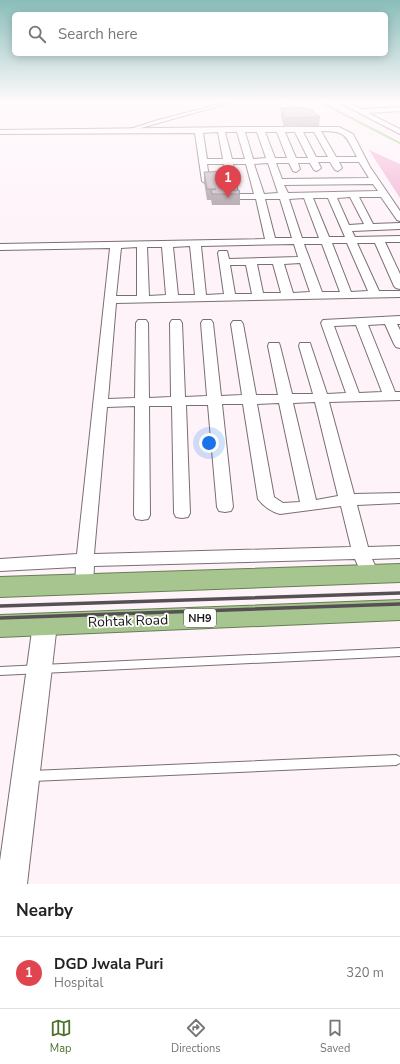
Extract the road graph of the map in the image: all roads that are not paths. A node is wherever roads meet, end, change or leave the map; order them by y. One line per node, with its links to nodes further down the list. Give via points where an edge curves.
1 (201, 143): 15 (street)
2 (224, 143): 16 (street)
3 (244, 143): 12 (street)
4 (265, 143): 13 (street)
5 (285, 143): 14 (street)
6 (305, 143): 9 (street)
7 (324, 143): 10 (street)
8 (354, 143): 11 (street)
9 (314, 160): 10 (street); 14 (street); 22 (street)
10 (334, 160): 11 (street); 18 (street)
11 (363, 160): 19 (street)
12 (249, 161): 13 (street); 16 (street); 26 (street)
13 (271, 161): 14 (street); 20 (street)
14 (292, 161): 21 (street)
15 (204, 162): 16 (street); 17 (street, via 206,181)
16 (228, 162): 17 (street)
17 (232, 181): 26 (street, via 236,197)
18 (344, 181): 19 (street); 22 (street)
19 (375, 181): 23 (street)
20 (279, 182): 21 (street); 27 (street)
21 (301, 182): 22 (street)
22 (322, 182)
23 (383, 194): 25 (street); 29 (street)
24 (331, 195): 25 (street); 28 (street); 32 (street)
25 (353, 195): 31 (street)
26 (260, 196): 27 (street); 37 (street)
27 (284, 196): 28 (street); 38 (street)
28 (308, 196): 35 (street)
29 (400, 218)
30 (400, 226): 31 (street)
31 (370, 227): 32 (street)
32 (346, 228): 36 (street)
33 (378, 239): 34 (street); 36 (street); 49 (street)
34 (400, 239)
35 (326, 240): 36 (street); 38 (street); 53 (street)
36 (352, 240): 50 (street)
37 (271, 241): 38 (street); 39 (street)
38 (298, 241): 45 (street)
39 (221, 242): 41 (street); 48 (street)
40 (168, 243): 41 (street); 43 (street); 57 (street)
41 (195, 243): 58 (street)
42 (116, 244): 43 (street); 44 (street); 60 (street)
43 (142, 244): 59 (street)
44 (0, 247)
45 (305, 260): 47 (street); 52 (street)
46 (251, 261): 47 (street); 48 (street); 54 (street)
47 (278, 261): 55 (street)
48 (224, 262): 56 (street)
49 (400, 286)
50 (375, 294): 51 (street); 53 (street)
51 (400, 294)
52 (317, 295): 53 (street); 55 (street)
53 (347, 295)
54 (258, 296): 55 (street); 56 (street)
55 (288, 296)
56 (230, 297): 58 (street)
57 (172, 298): 58 (street); 59 (street)
58 (201, 298)
59 (144, 299): 60 (street)
60 (110, 300): 78 (street)
61 (395, 321): 62 (street); 67 (street)
62 (361, 322): 70 (street); 71 (street, via 327,323)
63 (142, 323): 77 (street)
64 (176, 323): 76 (street)
65 (207, 323): 74 (street)
66 (237, 324): 75 (street)
67 (400, 344)
68 (274, 346): 73 (street)
69 (304, 346): 72 (street)
70 (395, 396): 71 (street)
71 (354, 397): 72 (street)
72 (321, 398): 73 (street); 80 (street)
73 (285, 399): 75 (street); 82 (street)
74 (214, 400): 75 (street); 76 (street); 81 (street)
75 (249, 400): 82 (street, via 266,499 280,509)
76 (178, 401): 77 (street); 83 (street)
77 (142, 402): 78 (street); 84 (street)
78 (101, 403): 88 (street)
79 (400, 498): 80 (street)
80 (347, 500): 82 (street); 86 (street)
81 (225, 506)
82 (309, 506)
83 (182, 513)
84 (142, 515)
85 (400, 552): 86 (street)
86 (366, 564): 88 (highway); 89 (highway)
87 (0, 565): 88 (street)
88 (85, 572): 90 (highway)
89 (400, 573)
90 (0, 587)
91 (400, 610): 92 (highway, Rohtak Road / NH9)
92 (45, 624): 93 (highway, Rohtak Road / NH9); 95 (street)
93 (0, 626)
94 (400, 652): 95 (lane)
95 (39, 669): 96 (lane); 98 (street)
96 (0, 671)
97 (396, 760): 98 (lane)
98 (26, 776): 99 (street)
99 (12, 884)

